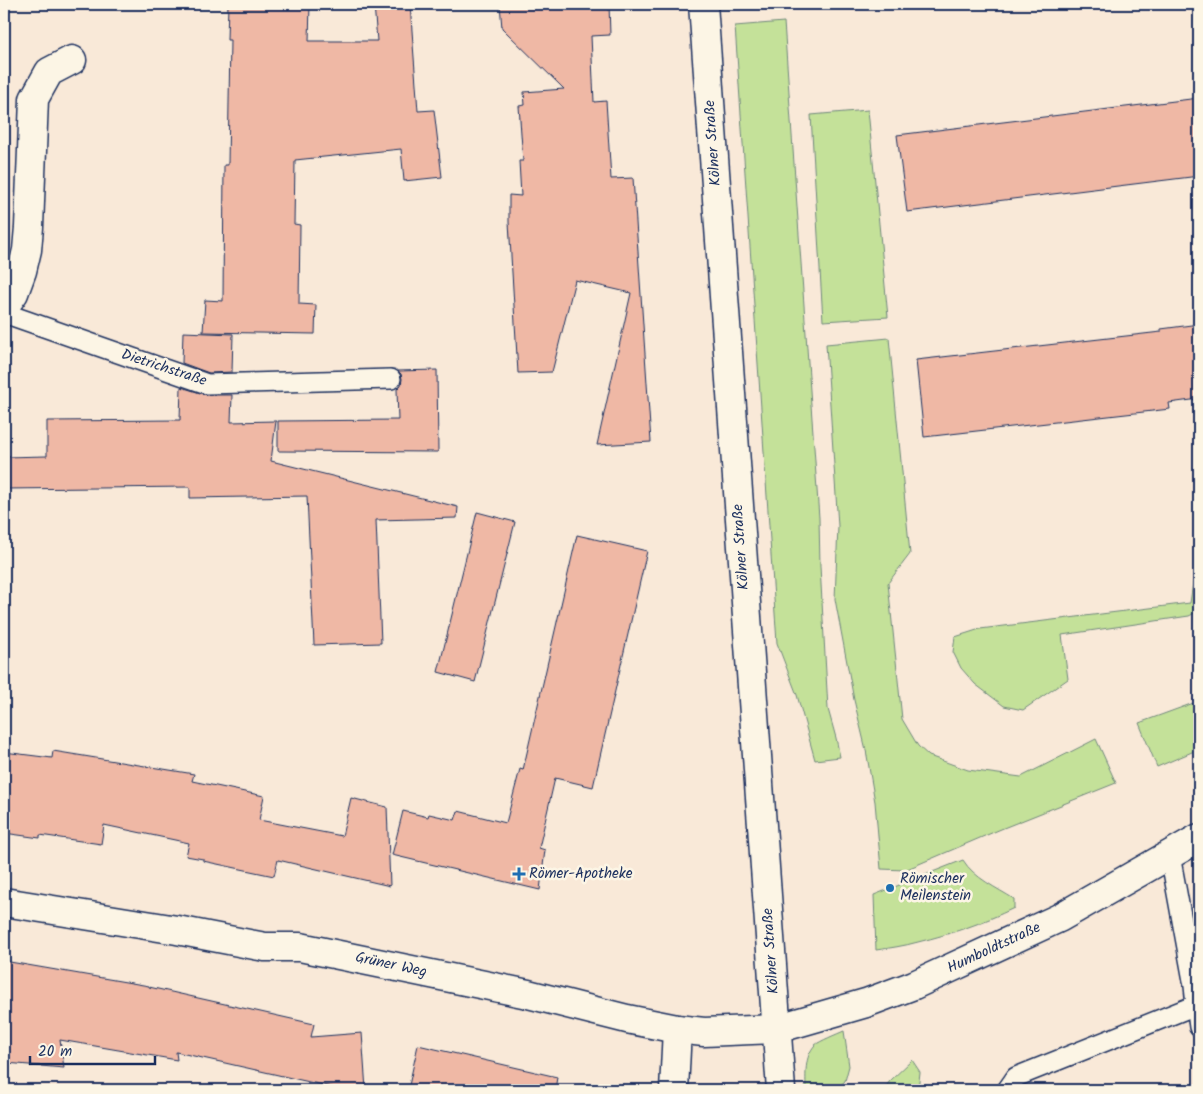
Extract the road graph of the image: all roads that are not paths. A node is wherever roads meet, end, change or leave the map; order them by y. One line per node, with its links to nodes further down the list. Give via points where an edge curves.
1 (703, 4): 11 (street, Kölner Straße)
2 (72, 60): 3 (street, via 49,72 34,99 27,250 14,293)
3 (4, 307)
4 (4, 312): 5 (lane, Dietrichstraße, via 207,384)
5 (391, 379)
6 (1199, 838): 7 (street, Humboldtstraße)
7 (1170, 855): 9 (lane); 11 (street, Humboldtstraße, via 1059,918 914,985)
8 (4, 902): 12 (street, Grüner Weg, via 265,947 300,947 528,994)
9 (1196, 1005): 10 (lane); 15 (lane, via 1016,1077)
10 (1199, 1027)
11 (776, 1028): 12 (street, Grüner Weg, via 704,1032); 14 (street, Kölner Straße)
12 (676, 1029): 13 (street)
13 (674, 1090)
14 (781, 1090)
15 (1007, 1090)

